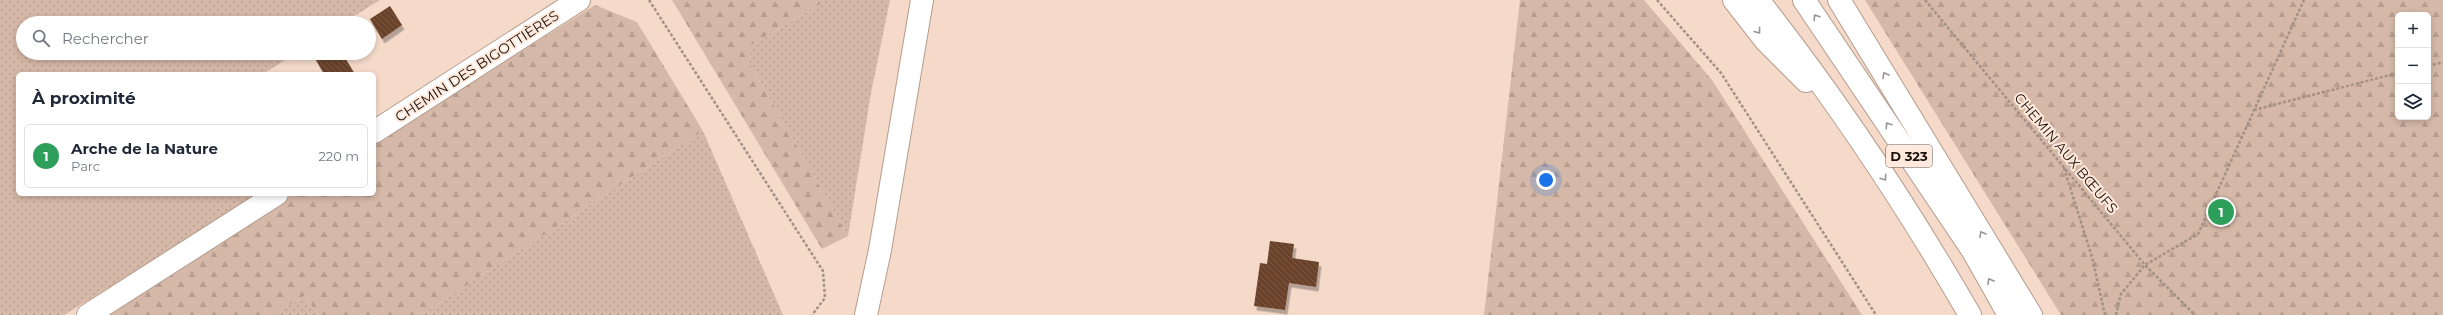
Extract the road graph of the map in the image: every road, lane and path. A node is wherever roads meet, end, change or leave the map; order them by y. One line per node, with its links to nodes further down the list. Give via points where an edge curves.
1 (579, 0): 16 (main road, CHEMIN DES BIGOTTIÈRES)
2 (649, 0): 21 (path, via 823,271 825,298)
3 (922, 0): 22 (main road, via 880,250)
4 (1657, 0): 23 (path, via 1721,73)
5 (1734, 0): 14 (main road, one-way to 14, via 1766,41 1798,74)
6 (1758, 0): 14 (main road, D 323)
7 (1804, 0): 25 (main road, D 323, one-way to 7, via 1973,251)
8 (1839, 0): 26 (main road, one-way to 8)
9 (1925, 0): 17 (path, CHEMIN AUX BŒUFS)
10 (2304, 0): 15 (path)
11 (2443, 62): 12 (path)
12 (2431, 65)
13 (2395, 74): 15 (path)
14 (1831, 99): 24 (main road, D 323, one-way to 24)
15 (2253, 110): 19 (path, via 2198,234)
16 (376, 131)
17 (2063, 166): 19 (path, CHEMIN AUX BŒUFS); 27 (path, via 2092,257)
18 (274, 196): 20 (main road)
19 (2145, 265): 28 (path, via 2121,294); 29 (path, CHEMIN AUX BŒUFS)
20 (88, 315)
21 (812, 315)
22 (866, 315)
23 (1876, 315)
24 (1970, 315)
25 (2009, 315)
26 (2031, 315)
27 (2105, 315)
28 (2116, 315)
29 (2195, 315)

